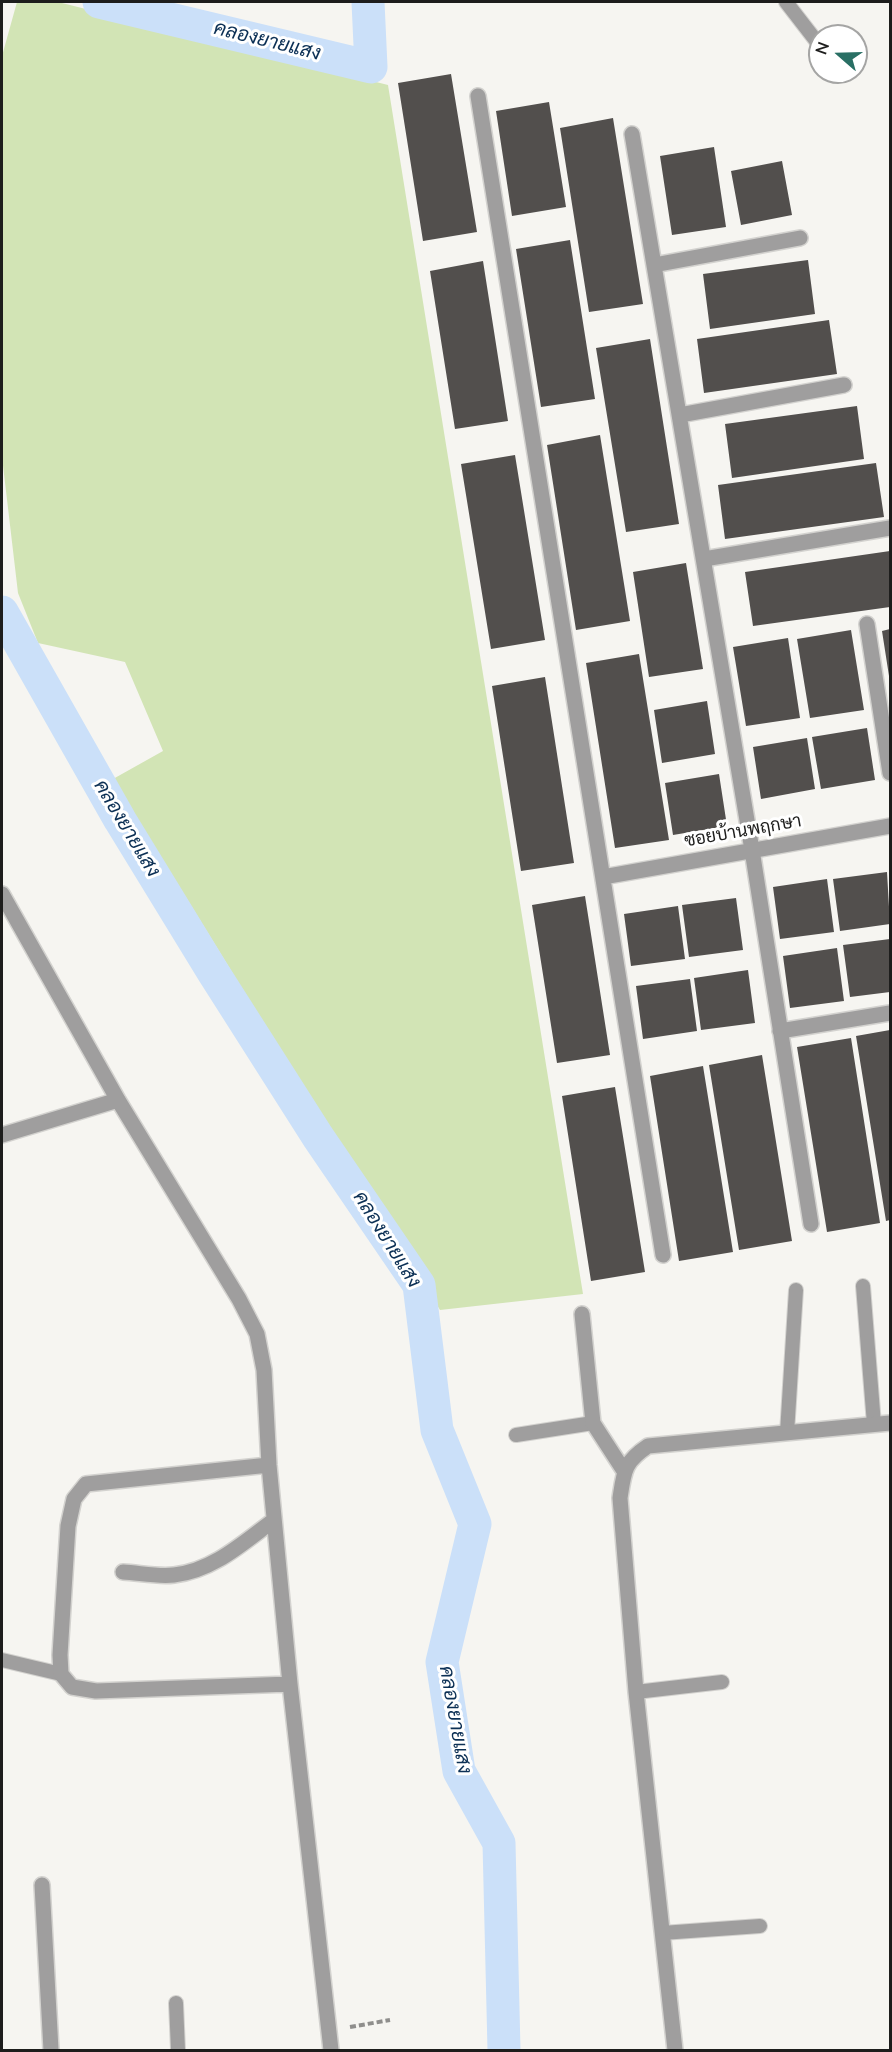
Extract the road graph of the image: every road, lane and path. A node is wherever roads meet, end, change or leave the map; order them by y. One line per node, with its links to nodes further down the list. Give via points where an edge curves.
1 (786, 2): 2 (lane)
2 (808, 30)
3 (478, 96): 15 (street)
4 (632, 134): 6 (street)
5 (800, 238): 6 (street)
6 (654, 265): 8 (street)
7 (844, 385): 8 (street)
8 (680, 416): 10 (street)
9 (891, 528): 10 (street)
10 (704, 559): 14 (street)
11 (867, 624): 12 (street)
12 (891, 773)
13 (891, 826): 14 (street, ซอยบ้านพฤกษา)
14 (752, 850): 15 (street, ซอยบ้านพฤกษา); 18 (street)
15 (603, 877): 22 (street)
16 (2, 894): 19 (street)
17 (891, 1013): 18 (street)
18 (780, 1031): 21 (street)
19 (118, 1100): 20 (street); 31 (street, via 239,1299 256,1334 264,1370)
20 (2, 1135)
21 (811, 1224)
22 (663, 1255)
23 (863, 1286): 28 (lane)
24 (796, 1290): 29 (lane)
25 (582, 1314): 26 (street)
26 (593, 1423): 30 (lane); 32 (street)
27 (891, 1423): 28 (street)
28 (874, 1424): 29 (street)
29 (788, 1433): 32 (street, via 648,1446 631,1457)
30 (516, 1435)
31 (269, 1465): 33 (street); 36 (street, via 86,1484 74,1499 68,1526)
32 (624, 1471): 39 (street, via 620,1498)
33 (274, 1520): 34 (street, via 213,1564 193,1571 173,1575); 38 (street)
34 (123, 1572)
35 (2, 1660): 36 (lane)
36 (62, 1674): 38 (street, via 72,1687 96,1691)
37 (722, 1682): 39 (lane)
38 (290, 1684): 45 (street)
39 (636, 1692): 42 (street)
40 (42, 1885): 46 (street)
41 (760, 1926): 42 (lane)
42 (662, 1933): 49 (street)
43 (176, 2003): 47 (lane)
44 (390, 2020): 45 (path)
45 (328, 2031): 48 (street)
46 (51, 2050)
47 (178, 2050)
48 (331, 2050)
49 (675, 2050)

